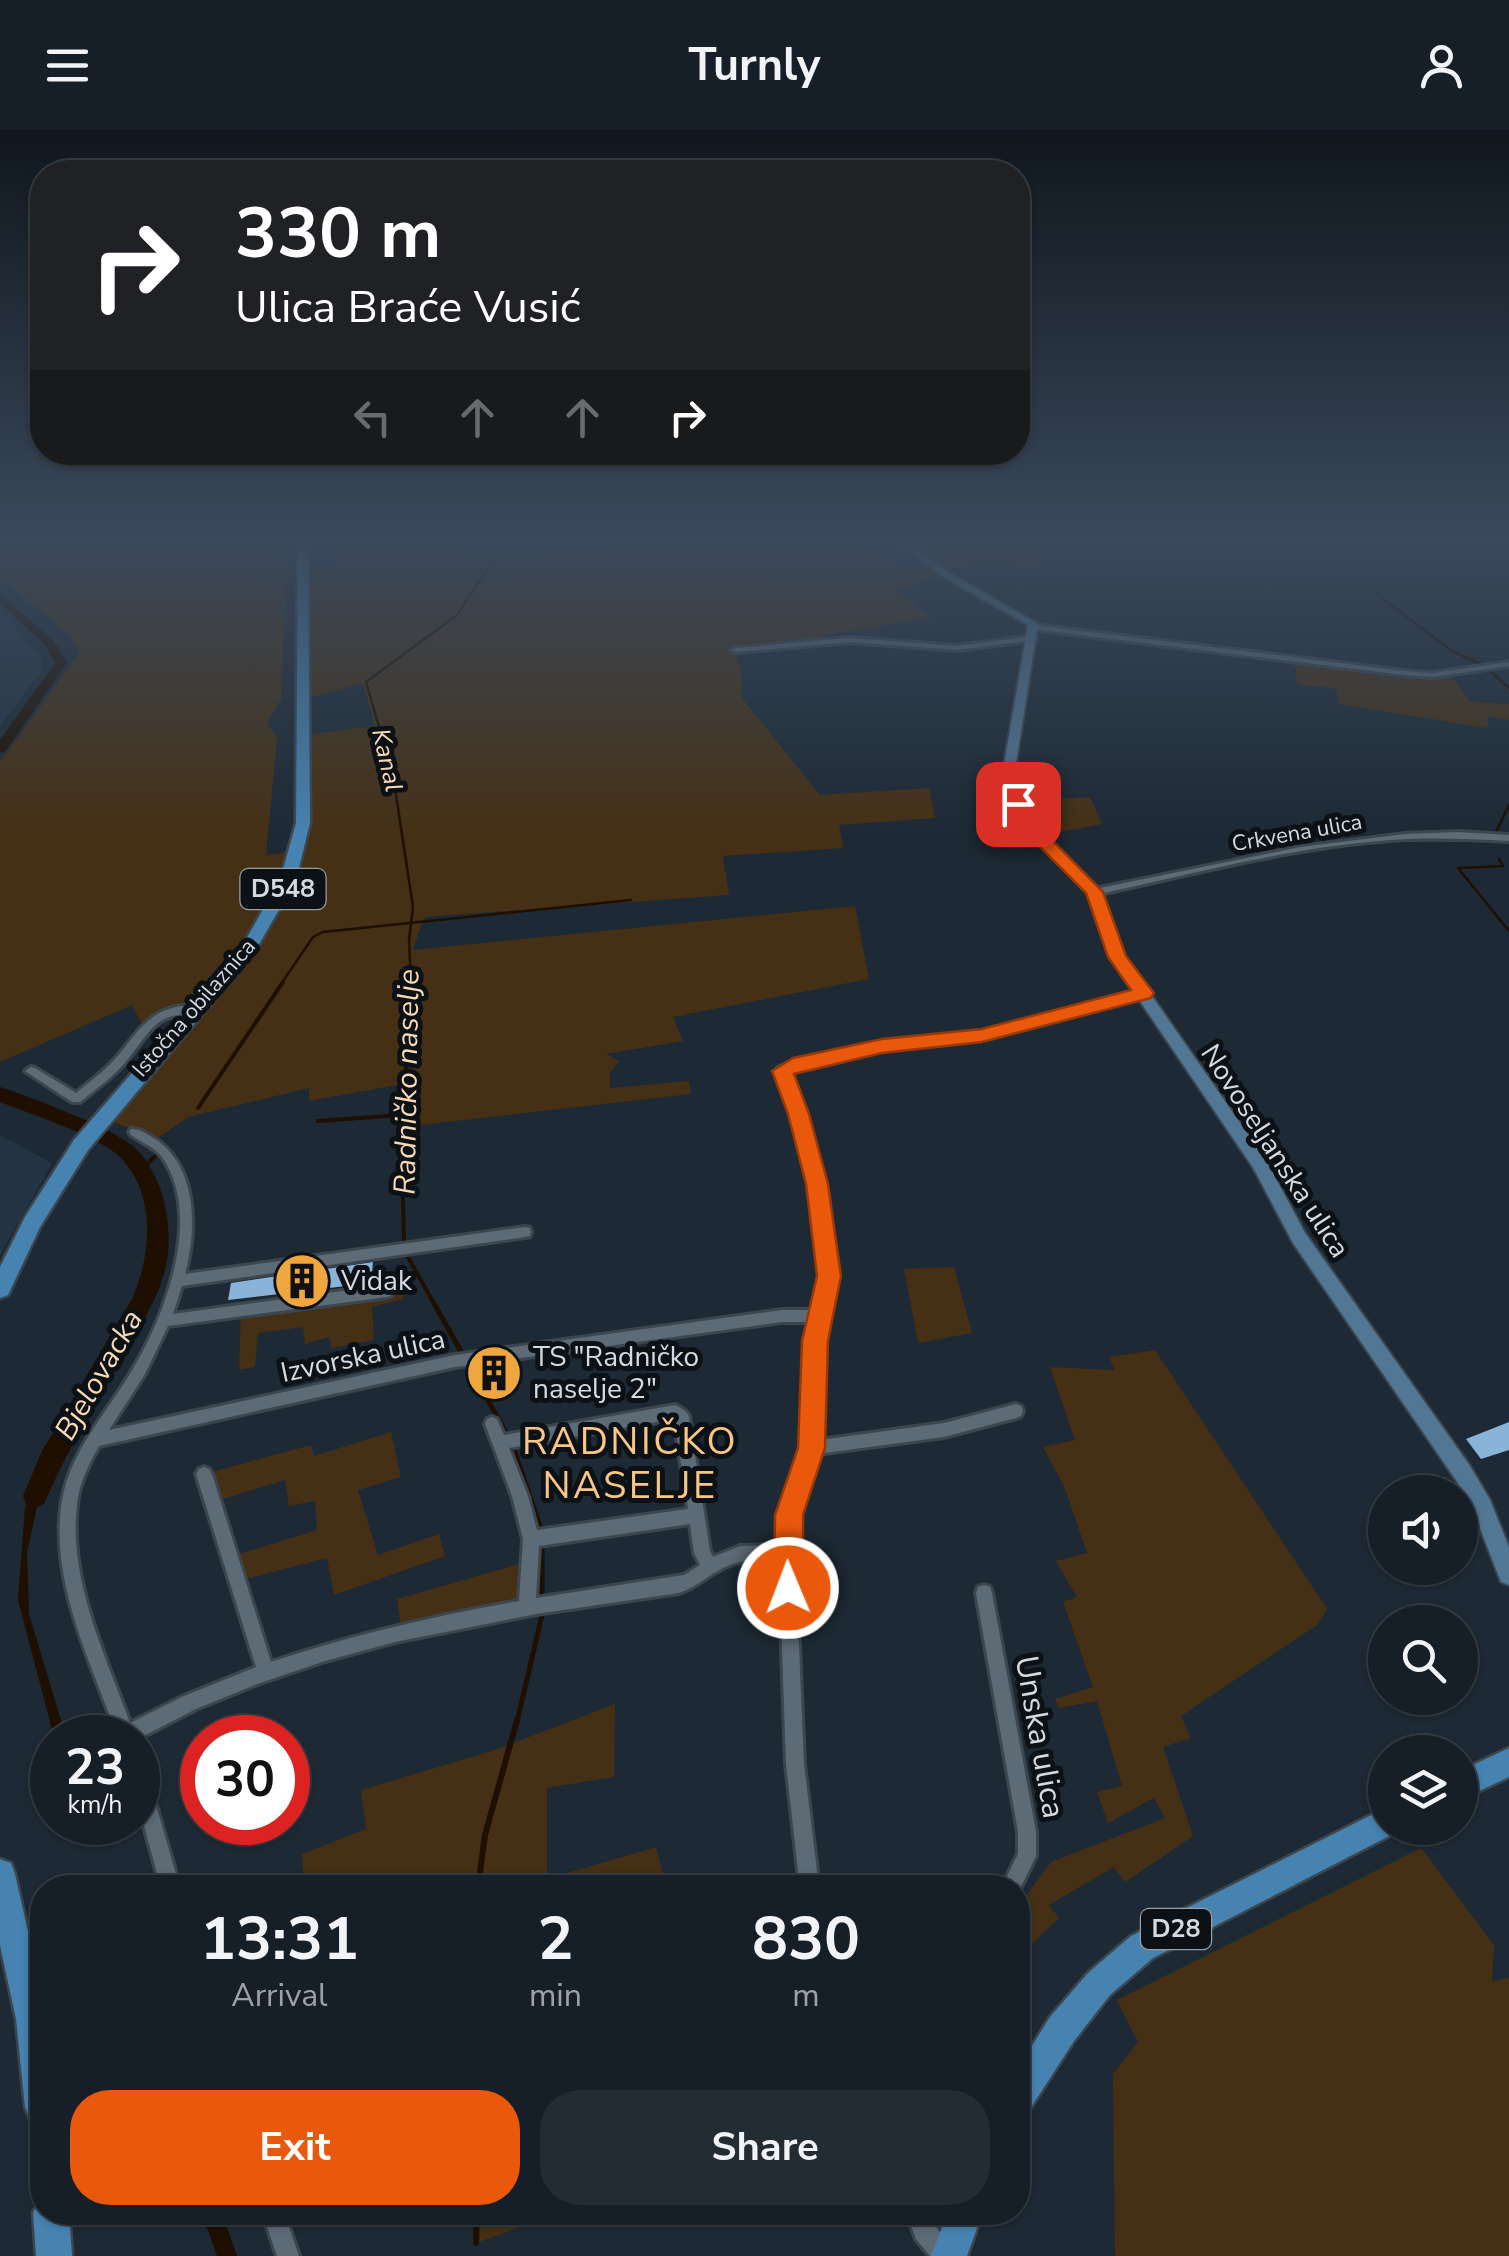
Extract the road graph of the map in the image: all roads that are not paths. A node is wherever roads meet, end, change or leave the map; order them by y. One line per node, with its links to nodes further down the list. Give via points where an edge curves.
1 (304, 637): 10 (main road, Istočna obilaznica / D548, via 298,850 271,915)
2 (1012, 637): 5 (street, via 957,648 850,640)
3 (1033, 637): 8 (main road, Novoseljanska ulica, via 1007,782 1042,839)
4 (1073, 637): 6 (street, via 1432,675)
5 (735, 650)
6 (1509, 664)
7 (1509, 838): 8 (street, Crkvena ulica, via 1398,836 1332,844)
8 (1094, 892): 9 (main road, Novoseljanska ulica, via 1117,957)
9 (1144, 993): 17 (street, via 982,1036 882,1046 782,1071 808,1148 828,1248); 29 (main road, Novoseljanska ulica, via 1260,1165 1299,1238 1464,1473)
10 (194, 1011): 11 (street, via 150,1021 122,1059 76,1098); 15 (main road, Istočna obilaznica / D548, via 82,1145)
11 (31, 1070)
12 (135, 1132): 14 (street, via 171,1161 185,1204)
13 (525, 1232): 14 (street)
14 (177, 1281): 18 (street)
15 (0, 1288)
16 (388, 1291): 18 (street)
17 (820, 1316): 21 (street, Izvorska ulica, via 455,1361); 23 (street)
18 (164, 1322): 21 (street)
19 (1016, 1411): 23 (street, via 944,1430)
20 (492, 1424): 22 (street)
21 (98, 1439): 33 (street, via 70,1499 66,1551)
22 (500, 1442): 25 (street, via 675,1412 682,1416); 26 (street)
23 (812, 1448): 27 (street, via 791,1503)
24 (204, 1474): 32 (street)
25 (695, 1516): 26 (street); 28 (street)
26 (531, 1539): 31 (street)
27 (787, 1553): 28 (street, via 755,1551); 41 (street, via 795,1764)
28 (710, 1566): 31 (street, via 698,1580 679,1585)
29 (1509, 1574)
30 (984, 1593): 42 (street, Unska ulica, via 1027,1832 1027,1856)
31 (527, 1606): 32 (street)
32 (266, 1670): 34 (street)
33 (119, 1715)
34 (160, 1716)
35 (1509, 1762): 36 (main road)
36 (1478, 1777)
37 (1368, 1832): 44 (main road, D28, via 1142,1946 1099,1984)
38 (159, 1845): 40 (street)
39 (0, 1874): 43 (main road)
40 (167, 1875)
41 (808, 1875)
42 (1017, 1875)
43 (30, 2010)
44 (1030, 2079)
45 (52, 2225): 49 (main road)
46 (277, 2225): 50 (street)
47 (922, 2225): 51 (street)
48 (960, 2225): 51 (main road)
49 (54, 2256)
50 (288, 2256)
51 (947, 2256)

